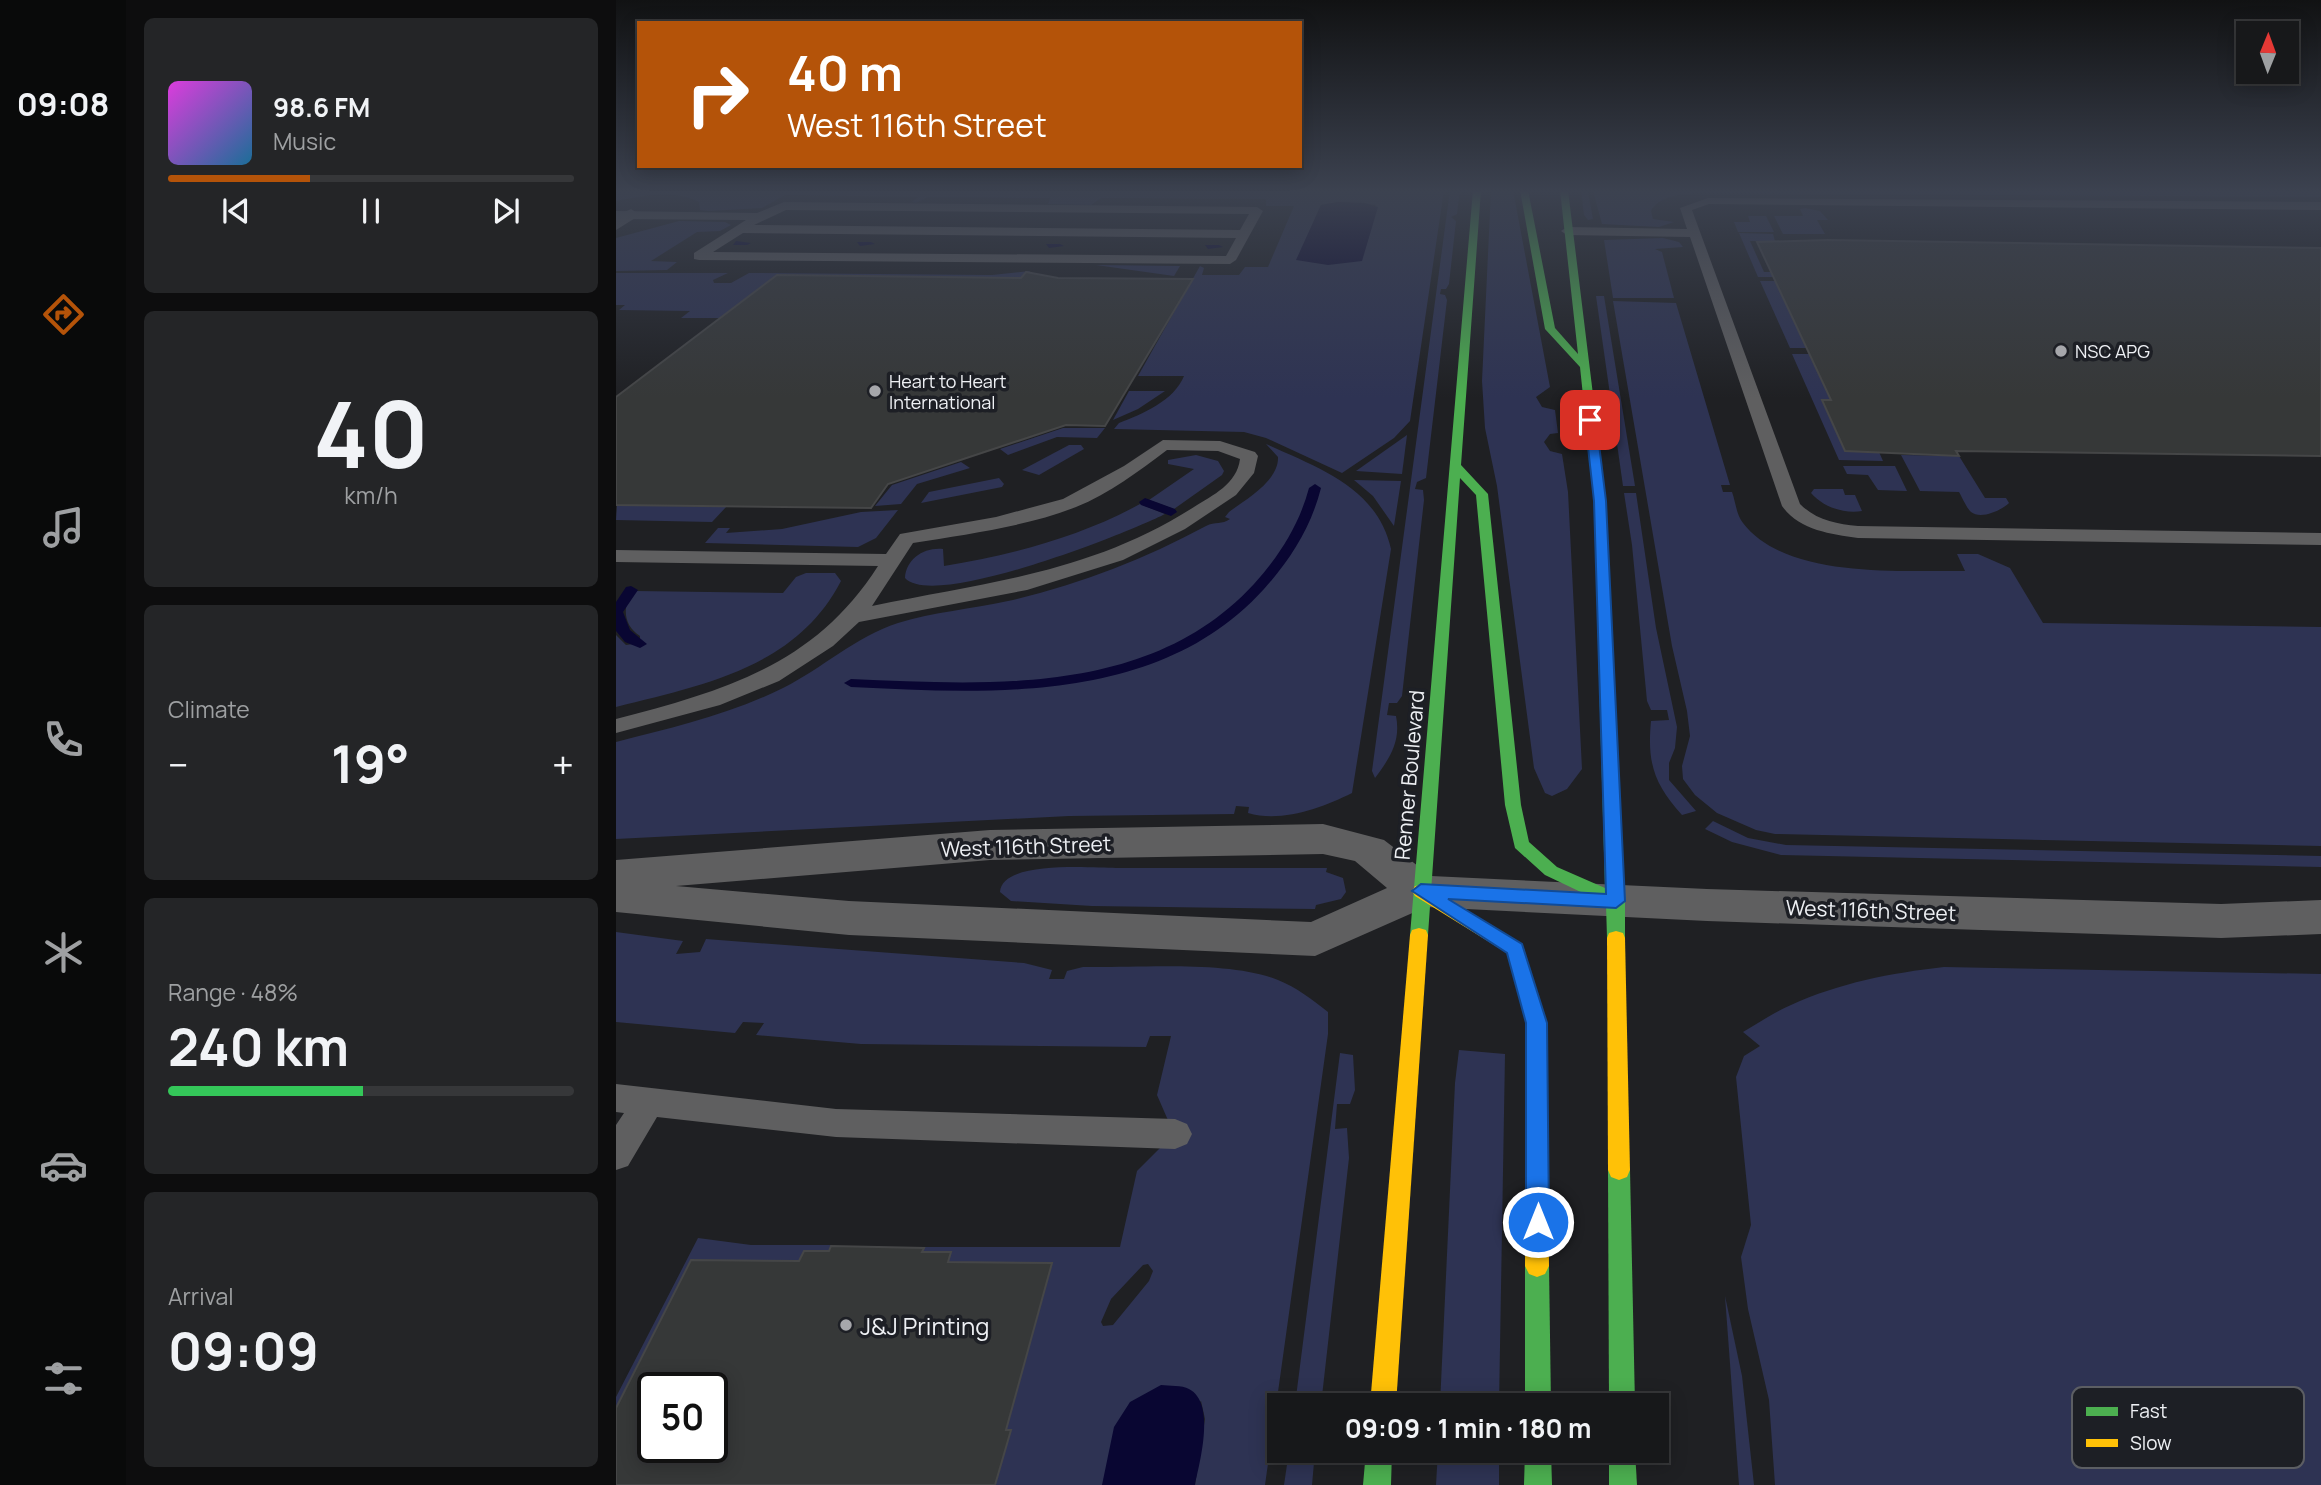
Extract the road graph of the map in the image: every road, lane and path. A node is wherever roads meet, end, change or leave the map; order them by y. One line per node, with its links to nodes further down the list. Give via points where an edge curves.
1 (1083, 259): 2 (lane)
2 (1230, 259)
3 (1471, 259): 8 (main road, Renner Boulevard)
4 (1537, 259): 7 (main road, via 1550,329)
5 (1570, 259): 7 (main road)
6 (1702, 259): 9 (lane, via 1791,506 1814,523 1858,532)
7 (1584, 366): 17 (main road, via 1600,501)
8 (1455, 465): 15 (main road, Renner Boulevard); 17 (main road, via 1482,494 1513,805 1521,844 1552,871)
9 (2321, 538)
10 (616, 556): 11 (lane)
11 (890, 560): 12 (lane); 12 (lane, via 906,538 997,523 1070,503 1130,470 1163,445 1220,446 1249,456 1243,481 1146,543 1070,572)
12 (852, 617): 13 (lane, via 781,671 745,691)
13 (616, 726)
14 (616, 875): 15 (street, West 116th Street, via 990,845 1323,839 1369,850)
15 (1421, 891): 16 (street, West 116th Street, via 1315,939 849,918); 17 (street, West 116th Street); 23 (main road, Renner Boulevard); 24 (main road, via 1515,949 1536,1023)
16 (616, 896)
17 (1616, 901): 18 (street, West 116th Street, via 2221,920); 25 (main road)
18 (2321, 917)
19 (616, 1098): 20 (lane)
20 (649, 1101): 21 (lane, via 836,1123); 22 (lane)
21 (1175, 1134)
22 (616, 1155)
23 (1384, 1393)
24 (1538, 1393)
25 (1622, 1393)
26 (1378, 1463): 29 (main road)
27 (1538, 1463): 30 (main road)
28 (1622, 1463): 31 (main road)
29 (1377, 1485)
30 (1538, 1485)
31 (1623, 1485)

